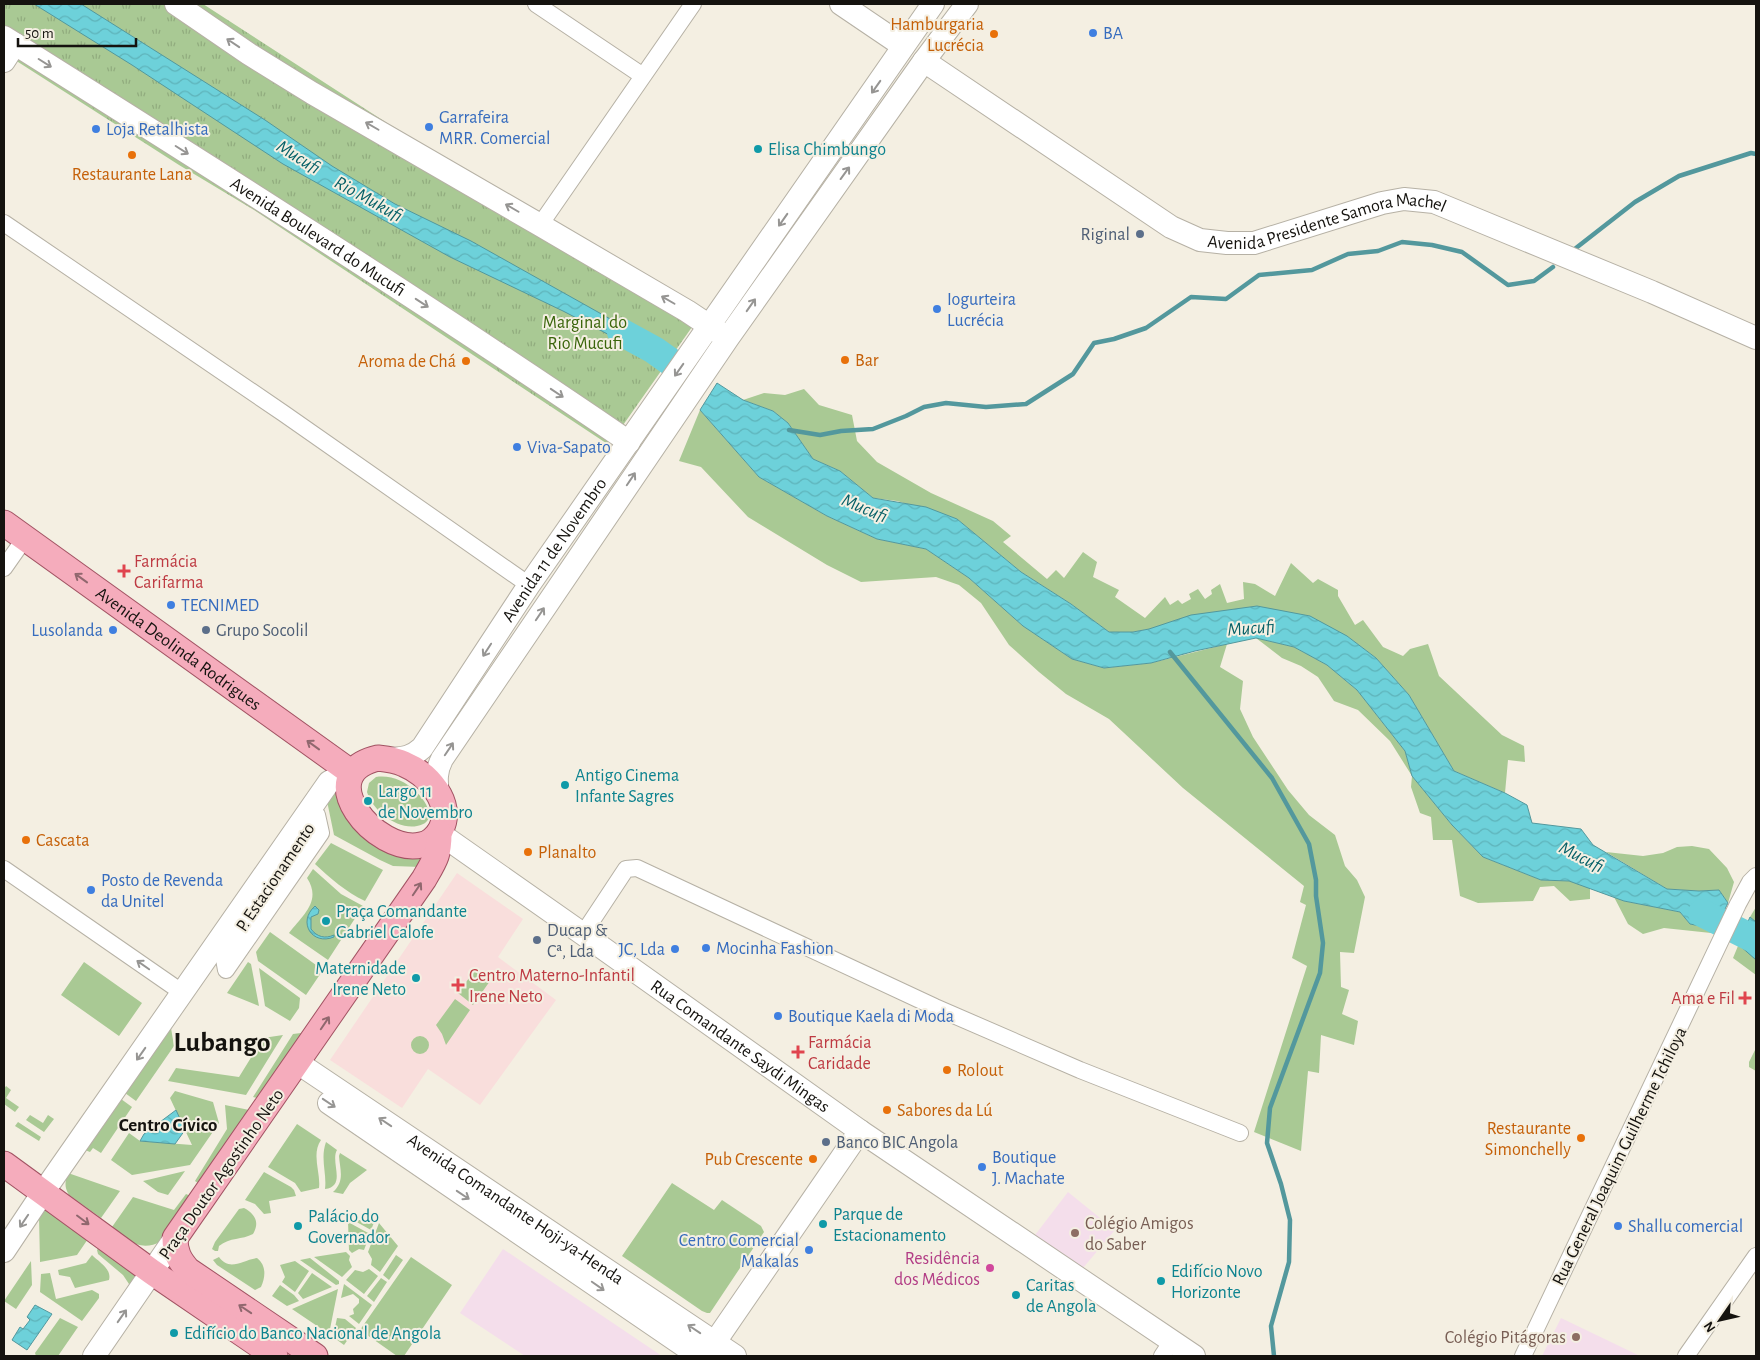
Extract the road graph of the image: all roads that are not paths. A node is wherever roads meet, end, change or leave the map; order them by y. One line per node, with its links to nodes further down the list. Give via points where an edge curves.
1 (176, 4): 12 (street, one-way to 1, via 312,93)
2 (536, 4): 10 (street)
3 (693, 4): 10 (street)
4 (841, 4): 7 (street)
5 (933, 4): 7 (street, Avenida 11 de Novembro)
6 (968, 4): 9 (street, Avenida 11 de Novembro)
7 (903, 46): 9 (street, via 913,42 920,44 925,50); 13 (street, Avenida 11 de Novembro, one-way to 13)
8 (8, 47): 16 (street, Avenida Boulevard do Mucufi, one-way to 16, via 362,264)
9 (924, 61): 14 (street, Avenida 11 de Novembro, one-way to 9); 15 (street, Avenida Presidente Samora Machel, via 1171,227 1200,240 1254,243 1382,203 1404,199 1434,202)
10 (643, 76): 12 (street)
11 (4, 224): 20 (street, via 283,413)
12 (540, 225): 13 (street, one-way to 12)
13 (709, 325): 14 (street); 16 (street, Avenida 11 de Novembro, one-way to 16)
14 (728, 338): 23 (street, Avenida 11 de Novembro, one-way to 14, via 436,778 442,759)
15 (1756, 338)
16 (629, 442): 20 (street, Avenida 11 de Novembro)
17 (4, 523): 18 (main road, Avenida Deolinda Rodrigues)
18 (25, 538): 19 (street); 22 (main road, Avenida Deolinda Rodrigues, one-way to 18)
19 (4, 568)
20 (529, 586): 21 (street, Avenida 11 de Novembro, one-way to 21, via 422,748 414,755)
21 (389, 759): 22 (main road, via 368,760); 23 (main road, via 418,772)
22 (352, 773): 24 (main road, via 348,784 351,804 364,822 376,831 396,843 414,846 431,841); 29 (street, via 330,782)
23 (438, 794): 24 (main road, via 445,813)
24 (439, 833): 27 (street, Rua Comandante Saydi Mingas); 30 (main road, one-way to 24, via 424,879 439,850)
25 (4, 869): 29 (street, one-way to 25)
26 (1756, 876): 46 (street, Rua General Joaquim Guilherme Tchiloya, via 1738,904)
27 (583, 934): 31 (street, Rua Comandante Saydi Mingas); 32 (street, via 626,869 636,868 935,1007 1080,1070)
28 (226, 970): 28 (street, P. Estacionamento, via 223,953 317,815 321,833)
29 (183, 993): 34 (street, one-way to 34)
30 (293, 1070): 35 (main road, Praça Doutor Agostinho Neto); 40 (street, Avenida Comandante Hoji-ya-Henda)
31 (860, 1131): 39 (street, Rua Comandante Saydi Mingas); 40 (street)
32 (1240, 1133)
33 (4, 1164): 34 (main road)
34 (44, 1191): 36 (street, one-way to 36); 38 (main road, one-way to 38)
35 (175, 1238): 38 (street, Praça Doutor Agostinho Neto); 43 (main road, one-way to 35, via 188,1270 175,1250)
36 (4, 1251)
37 (1756, 1256): 47 (street)
38 (152, 1272): 41 (street, Praça Doutor Agostinho Neto, one-way to 38); 42 (main road)
39 (1167, 1348): 45 (street, Rua Comandante Saydi Mingas)
40 (706, 1352): 44 (street, Avenida Comandante Hoji-ya-Henda)
41 (94, 1356)
42 (275, 1356)
43 (315, 1356)
44 (735, 1356)
45 (1194, 1356)
46 (1523, 1356)
47 (1686, 1356)

